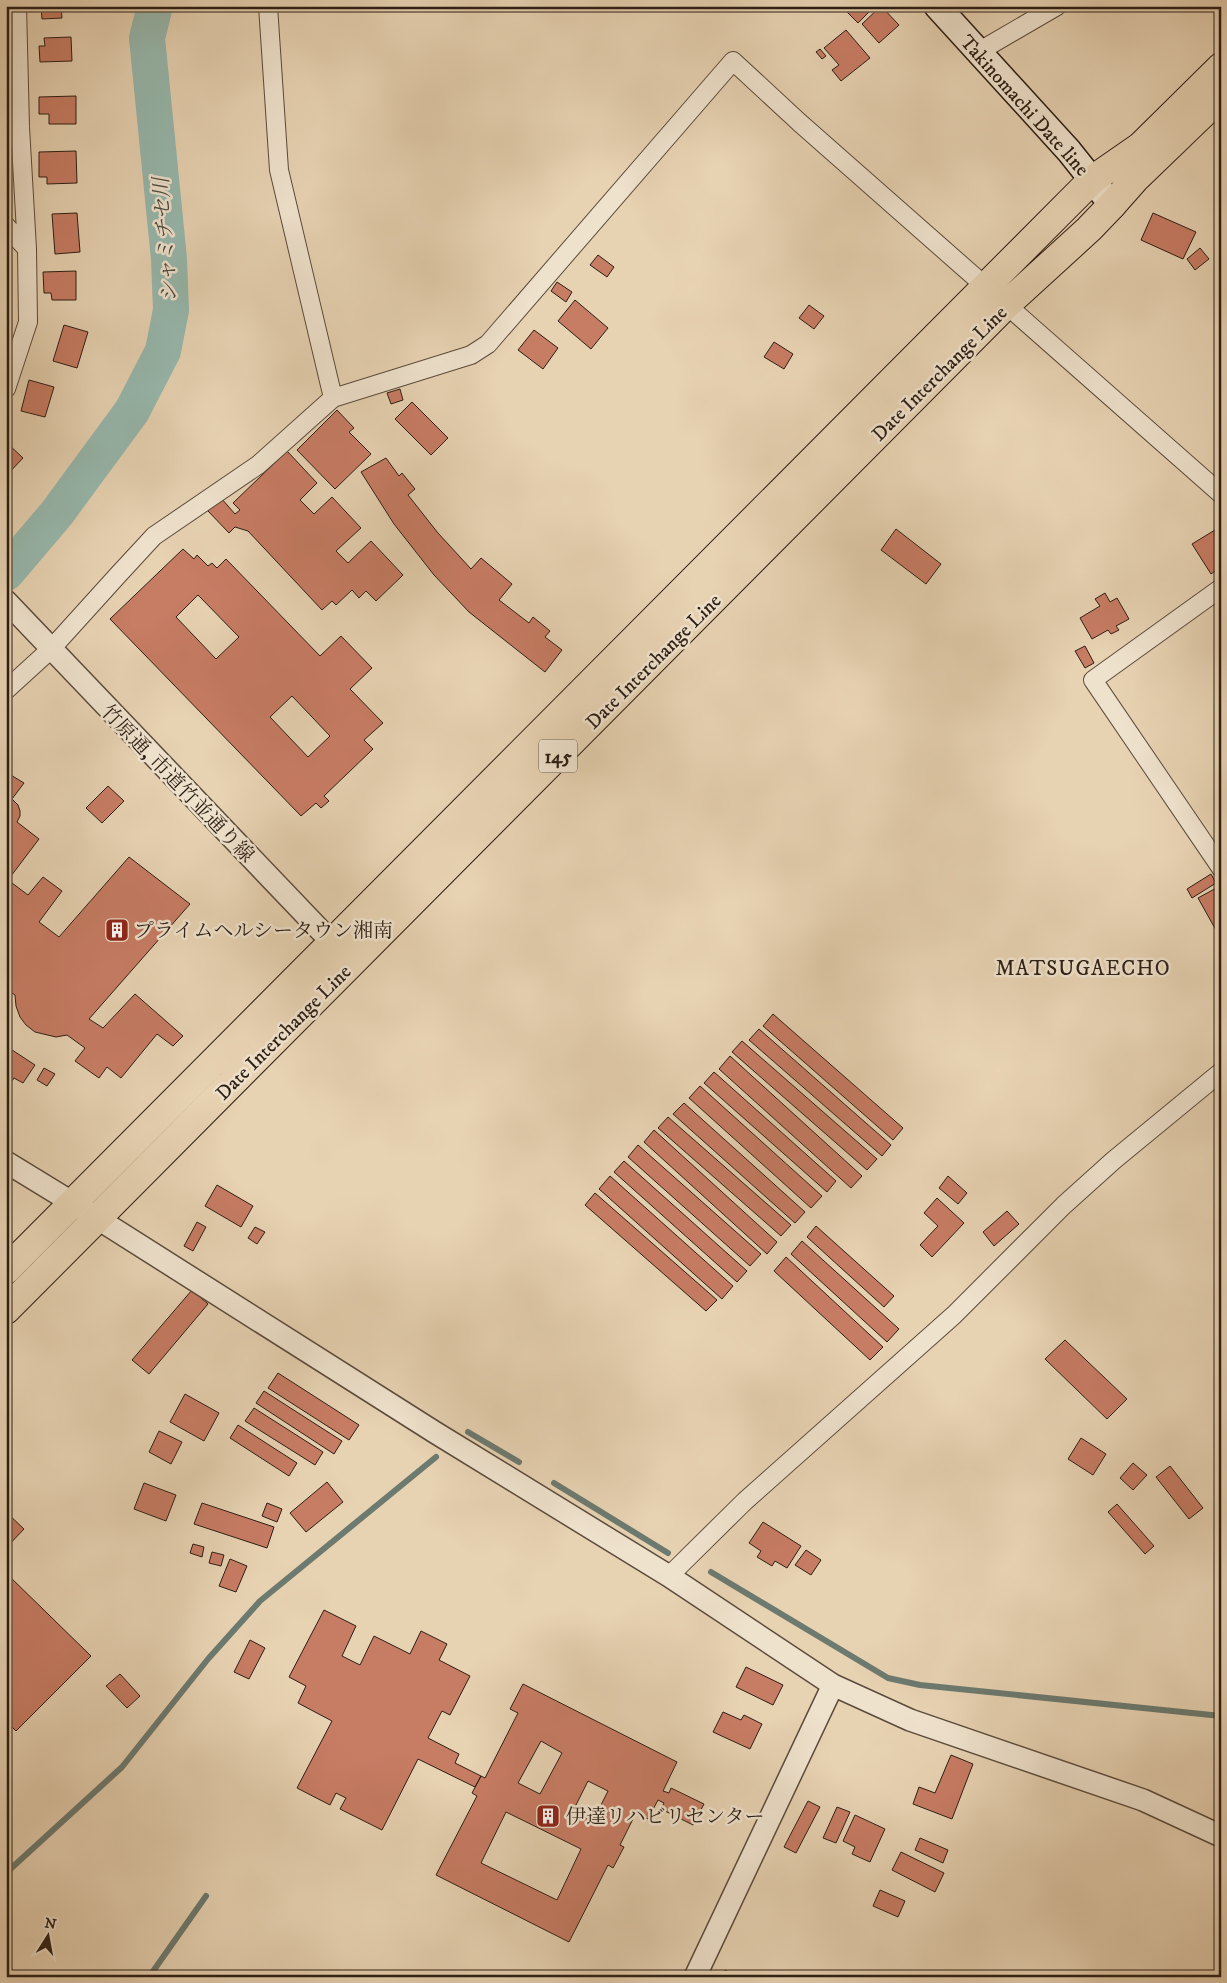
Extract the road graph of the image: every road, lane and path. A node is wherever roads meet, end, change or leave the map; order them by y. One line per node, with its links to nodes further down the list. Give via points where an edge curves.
1 (17, 6): 9 (street)
2 (268, 6): 17 (street, via 279,170)
3 (937, 6): 5 (main road, Takinomachi Date line)
4 (1057, 6): 5 (street)
5 (978, 52): 10 (main road, Takinomachi Date line)
6 (1221, 67): 10 (main road, Date Interchange Line, via 1141,146)
7 (1221, 96): 11 (main road, Date Interchange Line)
8 (6, 113): 9 (street)
9 (20, 127): 13 (street)
10 (1092, 180): 11 (main road, Takinomachi Date line); 14 (main road, Date Interchange Line / 145)
11 (1112, 205): 15 (main road, Date Interchange Line / 145)
12 (6, 226): 13 (street)
13 (27, 249): 16 (street, via 28,322)
14 (987, 286): 15 (street); 17 (street, via 733,61 488,344 471,355); 24 (main road, Date Interchange Line / 145)
15 (1007, 304): 18 (street); 25 (main road, Date Interchange Line / 145)
16 (6, 389)
17 (333, 398): 21 (street, via 258,465 154,536)
18 (1221, 494)
19 (1221, 588): 23 (street, via 1093,680)
20 (6, 601): 21 (street, 竹原通, 市道竹並通り線)
21 (51, 649): 22 (street); 24 (street, 竹原通, 市道竹並通り線)
22 (6, 690)
23 (1221, 868)
24 (331, 943): 25 (street, 竹原通, 市道竹並通り線); 28 (main road, Date Interchange Line / 145)
25 (352, 963): 29 (main road, Date Interchange Line / 145)
26 (1221, 1072): 32 (street, via 1064,1205 954,1315 745,1501)
27 (6, 1162): 28 (street)
28 (73, 1203): 29 (street); 30 (main road, Date Interchange Line / 145)
29 (97, 1219): 31 (main road, Date Interchange Line / 145); 32 (street)
30 (6, 1270)
31 (6, 1310)
32 (669, 1576): 33 (street)
33 (833, 1685): 34 (street, via 910,1720 1143,1800); 35 (street)
34 (1221, 1836)
35 (695, 1977)

